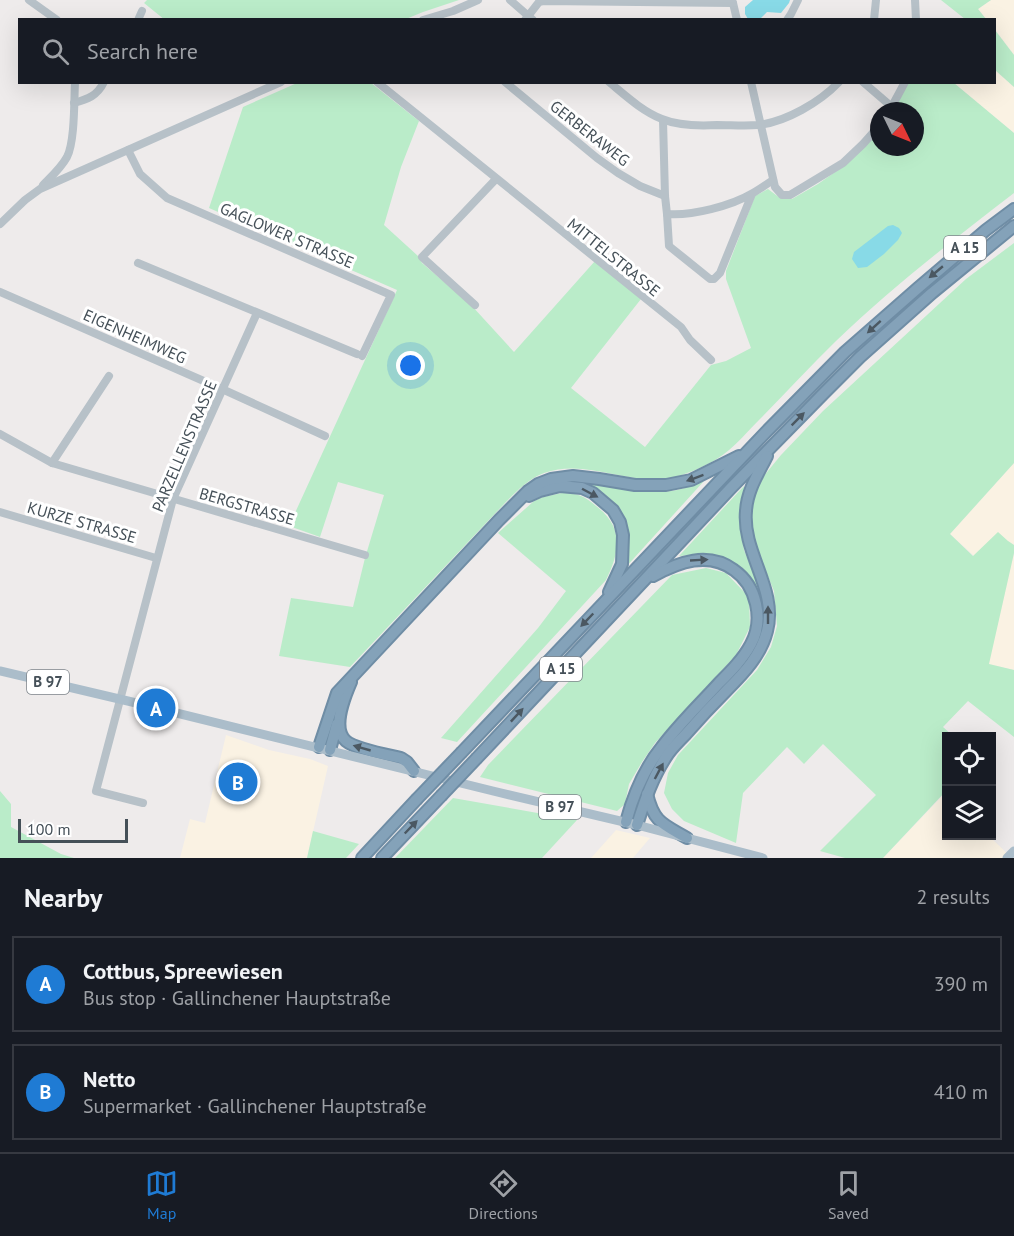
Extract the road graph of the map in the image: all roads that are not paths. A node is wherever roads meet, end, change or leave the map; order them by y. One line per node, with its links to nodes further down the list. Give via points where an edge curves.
1 (29, 0): 10 (street)
2 (478, 0): 12 (street)
3 (510, 0): 13 (street)
4 (798, 0): 15 (street)
5 (876, 0): 16 (street)
6 (915, 0): 17 (street)
7 (637, 1): 8 (street); 13 (street, via 543,1)
8 (734, 2): 14 (street)
9 (142, 11): 11 (street)
10 (54, 18)
11 (139, 18)
12 (430, 18)
13 (529, 18)
14 (736, 18)
15 (788, 18)
16 (874, 18)
17 (916, 18)
18 (75, 84): 28 (street)
19 (103, 84): 28 (street, via 95,95)
20 (276, 84): 34 (street)
21 (379, 84): 37 (street, MITTELSTRASSE)
22 (506, 84): 41 (street, GERBERAWEG, via 618,173)
23 (611, 84): 31 (street)
24 (751, 84): 32 (street)
25 (837, 84): 32 (street, via 800,111)
26 (865, 84): 29 (street)
27 (903, 84): 30 (street)
28 (74, 102): 35 (street, via 71,145)
29 (884, 102)
30 (894, 102)
31 (663, 120): 32 (street, via 694,126); 41 (street)
32 (760, 125): 38 (street)
33 (870, 136): 38 (street, via 843,163 790,195 778,192)
34 (128, 150): 36 (street); 49 (street, GAGLOWER STRASSE, via 141,174 167,198 391,295 360,355)
35 (61, 167): 36 (street); 39 (street)
36 (62, 178): 39 (street)
37 (496, 179): 48 (street, via 422,257); 50 (street, MITTELSTRASSE, via 681,327)
38 (773, 180): 40 (street)
39 (40, 189): 44 (street)
40 (752, 194): 43 (street, via 714,208); 43 (street, via 720,273 714,279 669,246)
41 (665, 196): 43 (street)
42 (1014, 209): 56 (highway, A 15, one-way to 56, via 845,352)
43 (666, 214)
44 (0, 224)
45 (1014, 226): 55 (highway, A 15, one-way to 45, via 876,343)
46 (138, 263): 49 (street)
47 (0, 292): 52 (street, EIGENHEIMWEG)
48 (475, 305)
49 (257, 313): 52 (street, PARZELLENSTRASSE)
50 (711, 360)
51 (109, 376): 57 (street)
52 (222, 389): 54 (street, EIGENHEIMWEG); 58 (street, PARZELLENSTRASSE)
53 (0, 434): 57 (street, BERGSTRASSE)
54 (325, 436)
55 (773, 445): 63 (highway, A 15); 71 (highway, one-way to 55, via 669,753 741,676 764,642 768,605 749,544 746,511 751,489)
56 (747, 452): 59 (highway, one-way to 59, via 692,480 666,485 573,476 551,478 533,487); 64 (highway, A 15)
57 (52, 463): 58 (street, BERGSTRASSE)
58 (173, 499): 61 (street, BERGSTRASSE); 62 (street, PARZELLENSTRASSE)
59 (516, 503): 64 (highway, one-way to 64, via 551,487 570,486 593,493 613,510 623,536 622,564); 66 (highway)
60 (0, 512): 62 (street, KURZE STRASSE)
61 (366, 555)
62 (156, 558): 67 (street, PARZELLENSTRASSE)
63 (645, 580): 73 (highway, one-way to 73, via 681,563 718,561 745,580 755,597 758,620 752,644 744,655 651,761 638,787); 77 (highway, A 15, one-way to 63, bridge)
64 (604, 602): 76 (highway, A 15, one-way to 76, bridge)
65 (0, 671): 67 (main road, B 97)
66 (357, 671): 68 (highway); 69 (highway, via 338,693)
67 (120, 699): 69 (main road, B 97); 72 (street, PARZELLENSTRASSE, via 96,791)
68 (339, 715): 69 (highway); 70 (highway, one-way to 68, via 401,758 346,742)
69 (325, 749): 70 (main road)
70 (414, 771): 73 (main road, B 97)
71 (647, 794): 73 (highway); 74 (highway, via 656,818)
72 (143, 803)
73 (632, 824): 74 (main road)
74 (687, 838): 78 (main road)
75 (1014, 851): 79 (main road)
76 (362, 858)
77 (382, 858)
78 (763, 858)
79 (1007, 858)

